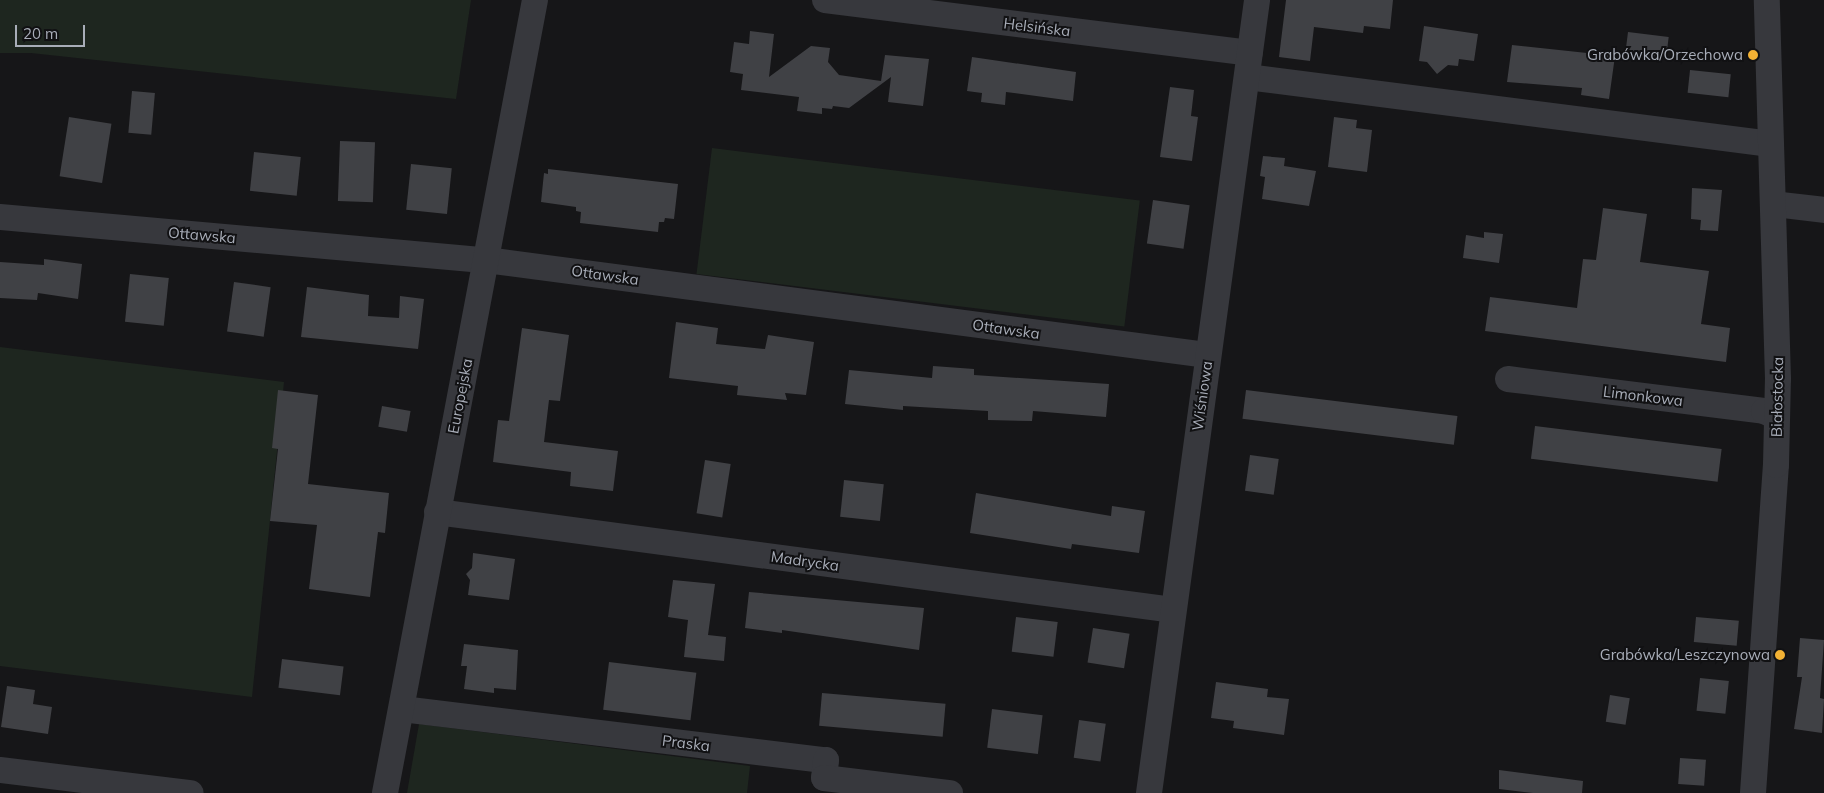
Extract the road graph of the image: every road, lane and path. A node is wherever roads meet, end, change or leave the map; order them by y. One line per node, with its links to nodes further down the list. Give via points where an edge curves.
1 (535, 0): 10 (street, Europejska)
2 (825, 0): 5 (street, Helsińska)
3 (1257, 0): 5 (street, Wiśniowa)
4 (1767, 0): 6 (street, Białostocka)
5 (1248, 65): 6 (street, Helsińska); 11 (street, Wiśniowa)
6 (1771, 144): 7 (street, Białostocka)
7 (1774, 204): 8 (street); 13 (street, Białostocka)
8 (1824, 210)
9 (0, 217): 10 (street, Ottawska)
10 (486, 260): 11 (street, Ottawska); 14 (street, Europejska)
11 (1208, 355): 15 (street, Wiśniowa)
12 (1508, 379): 13 (street, Limonkowa, via 1764,411)
13 (1777, 416): 22 (street, Białostocka)
14 (437, 512): 15 (street, Madrycka); 16 (street, Europejska)
15 (1173, 610): 21 (street, Wiśniowa)
16 (402, 709): 19 (street, Europejska); 20 (street, Praska, via 826,760 824,778)
17 (0, 770): 18 (street)
18 (191, 793)
19 (385, 793)
20 (950, 793)
21 (1148, 793)
22 (1753, 793)

